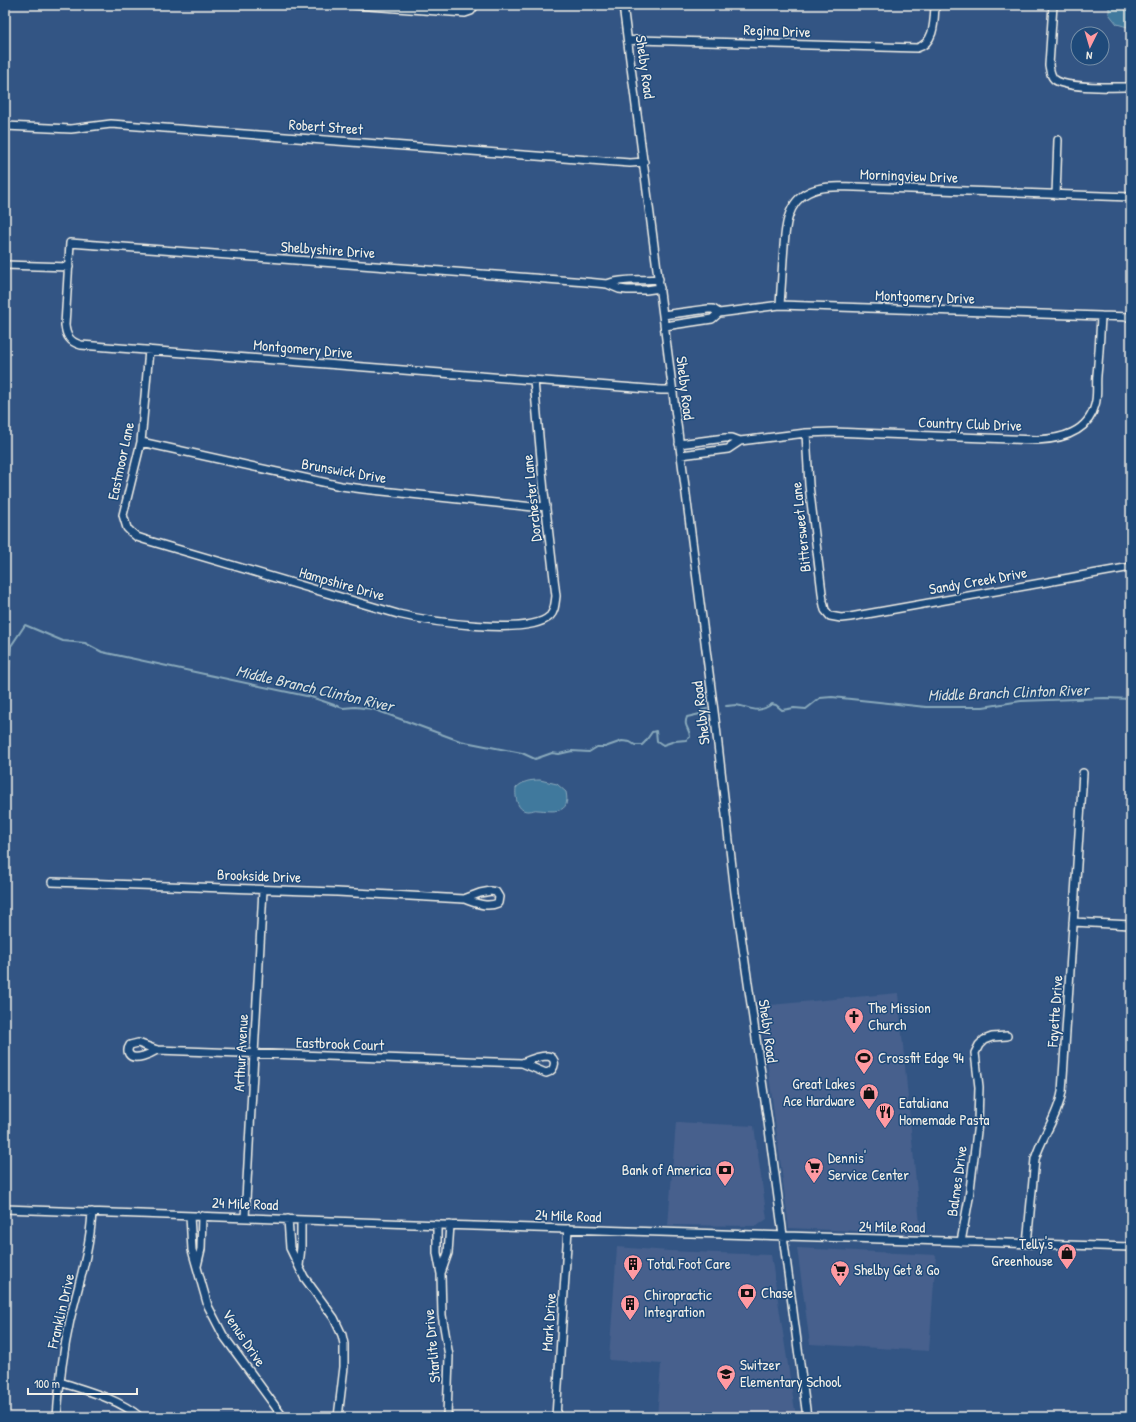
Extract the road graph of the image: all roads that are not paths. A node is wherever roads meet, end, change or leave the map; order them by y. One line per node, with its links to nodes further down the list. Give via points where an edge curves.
1 (356, 5): 2 (street, via 465,13 471,11)
2 (475, 5)
3 (623, 5): 6 (street, Shelby Road)
4 (935, 5): 6 (street, Regina Drive, via 932,32 928,42 910,49)
5 (1053, 5): 7 (street, via 1049,65 1054,79 1072,85)
6 (628, 41): 10 (street, Shelby Road)
7 (1131, 87)
8 (5, 126): 10 (street, Robert Street, via 63,129 111,124)
9 (1058, 140): 11 (street)
10 (644, 162): 15 (street, Shelby Road)
11 (1056, 194): 12 (street, Morningview Drive); 18 (street, Morningview Drive, via 855,187 832,187 811,191 797,201 789,215)
12 (1131, 197)
13 (5, 265): 14 (street)
14 (69, 267): 16 (street, Shelbyshire Drive, via 70,243); 24 (street, Montgomery Drive, via 65,325 70,339 81,345)
15 (659, 279): 16 (street, Shelbyshire Drive, via 618,280); 17 (street, Shelby Road)
16 (607, 284): 17 (street, Shelbyshire Drive, via 627,290)
17 (660, 288): 20 (street, Shelby Road)
18 (780, 305): 19 (street, Montgomery Drive); 21 (street, Montgomery Drive)
19 (719, 313): 20 (street, Montgomery Drive, via 708,309); 23 (street, Montgomery Drive, via 712,319)
20 (663, 315): 23 (street, Shelby Road)
21 (1102, 316): 22 (street, Montgomery Drive); 27 (street, Country Club Drive, via 1096,405 1082,426 1067,436 1037,440)
22 (1131, 317)
23 (665, 326): 26 (street, Shelby Road)
24 (149, 350): 25 (street, Montgomery Drive); 29 (street, Eastmoor Lane)
25 (534, 381): 26 (street, Montgomery Drive); 32 (street, Dorchester Lane)
26 (672, 390): 30 (street, Shelby Road)
27 (806, 433): 28 (street, Country Club Drive); 36 (street, Bittersweet Lane, via 809,485 823,601)
28 (740, 441): 30 (street, Country Club Drive, via 725,438); 31 (street, Country Club Drive, via 728,448)
29 (141, 442): 32 (street, Brunswick Drive, via 341,486 510,505); 33 (street, Eastmoor Lane, via 123,515)
30 (679, 444): 31 (street, Shelby Road)
31 (681, 455): 57 (street, Shelby Road, via 735,893)
32 (546, 506): 35 (street, Dorchester Lane, via 556,596)
33 (127, 528): 35 (street, Hampshire Drive, via 137,537 146,540 416,618 464,625 516,626 543,621)
34 (1131, 567): 36 (street, Sandy Creek Drive, via 850,617)
35 (553, 612)
36 (830, 616)
37 (1083, 773): 41 (street, Fayette Drive)
38 (52, 882): 39 (street, Brookside Drive)
39 (263, 890): 40 (street, Brookside Drive); 45 (street, Arthur Avenue)
40 (464, 899)
41 (1073, 922): 42 (street); 59 (street, Fayette Drive, via 1062,1092 1059,1109 1038,1148 1035,1159)
42 (1131, 925)
43 (1007, 1036): 58 (street, Balmes Drive, via 984,1040 975,1053 979,1087 978,1123)
44 (157, 1050): 45 (street, Eastbrook Court)
45 (253, 1054): 46 (street, Eastbrook Court); 51 (street, Arthur Avenue)
46 (522, 1063)
47 (5, 1209): 48 (street, 24 Mile Road)
48 (92, 1212): 49 (street, 24 Mile Road); 64 (street, Franklin Drive, via 85,1265 70,1320)
49 (190, 1216): 50 (street, 24 Mile Road); 61 (street, Venus Drive, via 192,1250)
50 (202, 1216): 51 (street, 24 Mile Road); 61 (street, Venus Drive, via 201,1249)
51 (245, 1218): 52 (street, 24 Mile Road)
52 (288, 1219): 53 (street, 24 Mile Road); 62 (street, via 290,1248)
53 (301, 1220): 54 (street, 24 Mile Road); 62 (street)
54 (438, 1225): 55 (street, 24 Mile Road); 63 (street, Starlite Drive, via 437,1253)
55 (450, 1225): 56 (street, 24 Mile Road); 63 (street, Starlite Drive, via 448,1253)
56 (568, 1229): 57 (street, 24 Mile Road); 70 (street, Mark Drive)
57 (782, 1235): 58 (street, 24 Mile Road); 71 (street, Shelby Road)
58 (961, 1242): 59 (street, 24 Mile Road)
59 (1027, 1244): 60 (street, 24 Mile Road)
60 (1131, 1247)
61 (197, 1266): 67 (street, Venus Drive, via 216,1324)
62 (299, 1266): 68 (street, via 334,1318 342,1335 344,1367)
63 (441, 1274): 69 (street, Starlite Drive, via 442,1315 449,1356)
64 (60, 1382): 65 (street, Franklin Drive); 66 (street, via 116,1401)
65 (57, 1417)
66 (140, 1417)
67 (283, 1417)
68 (338, 1417)
69 (447, 1417)
70 (556, 1417)
71 (806, 1417)

